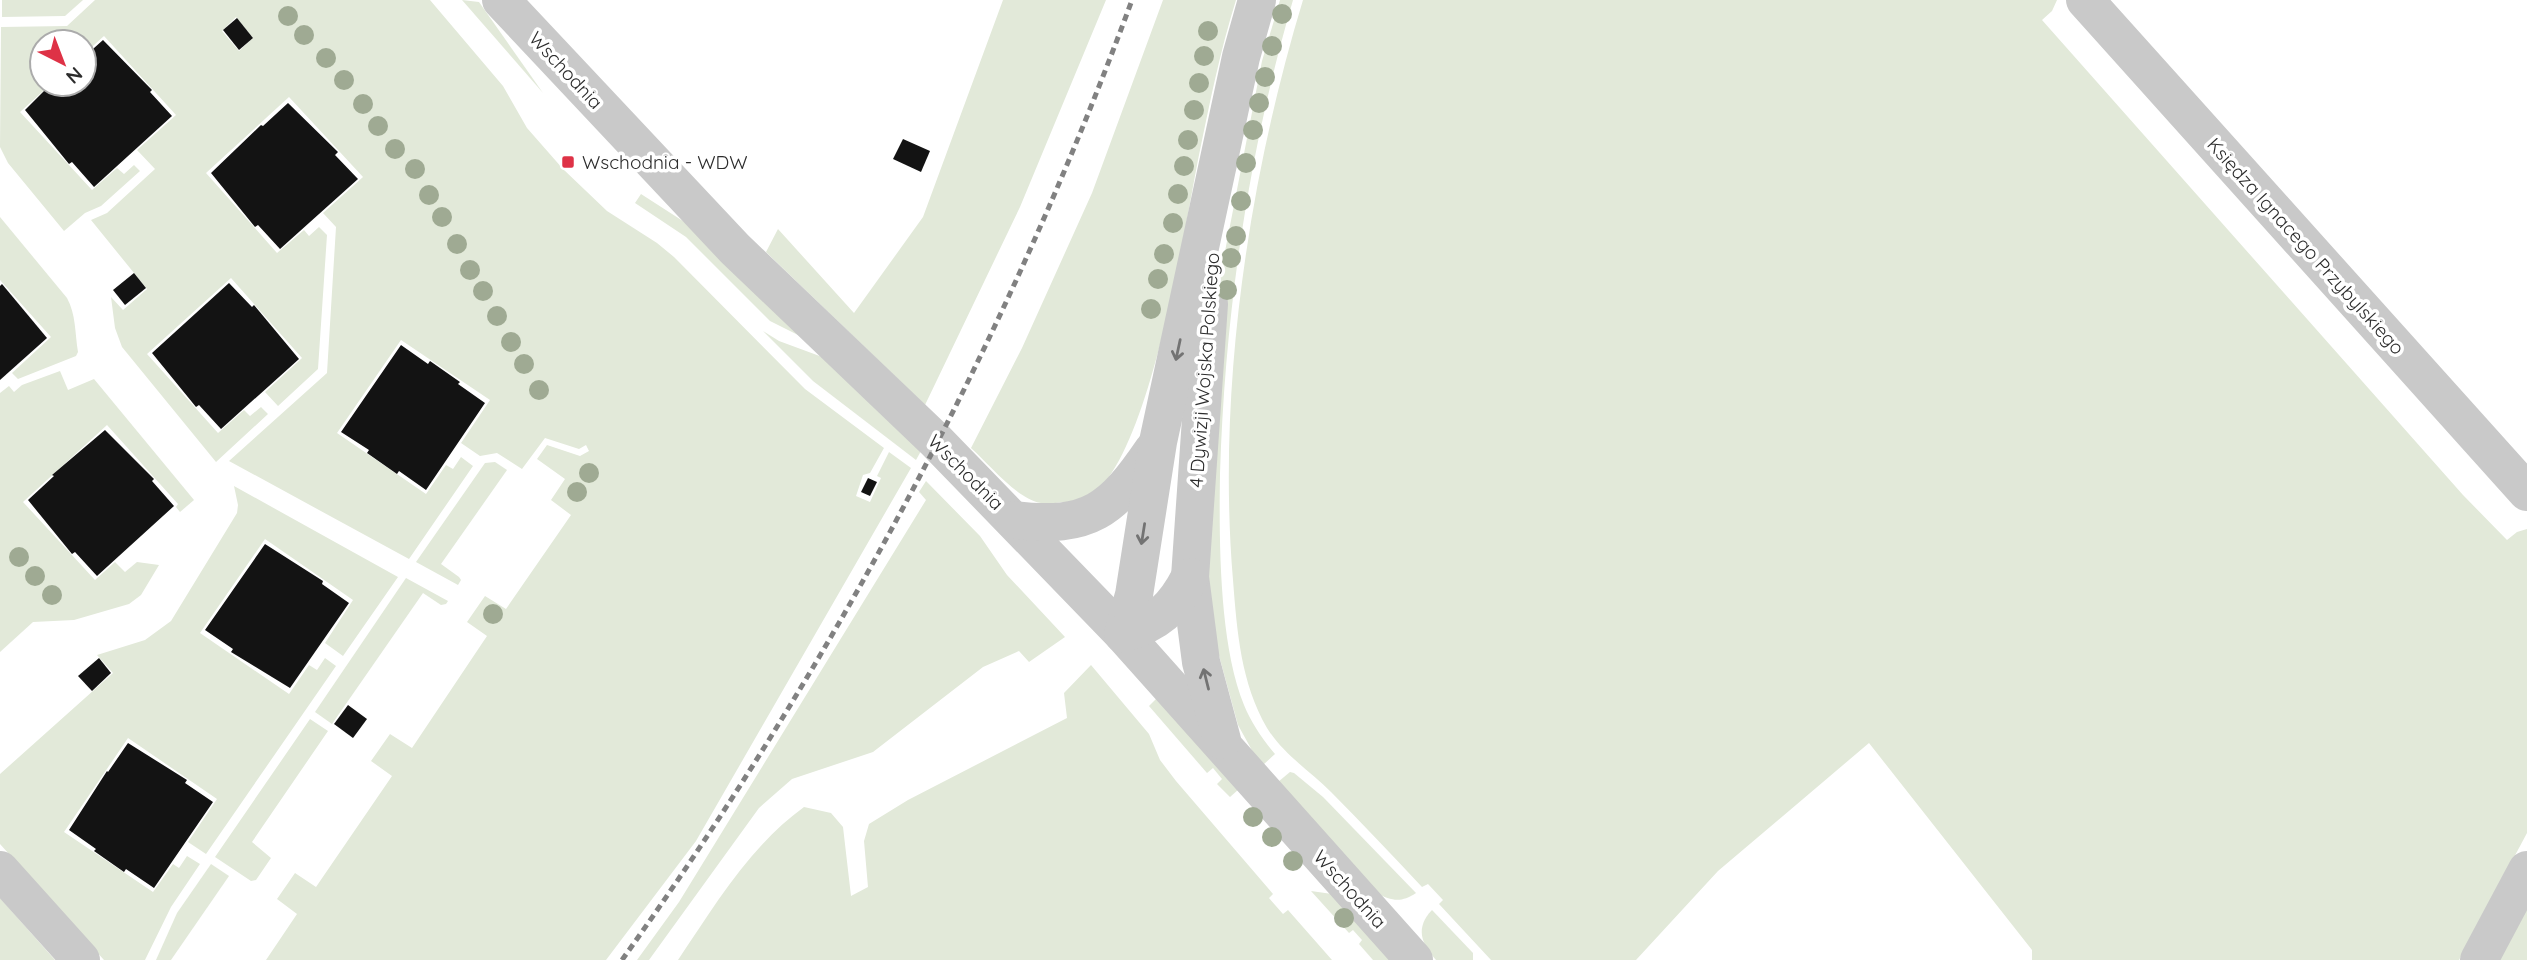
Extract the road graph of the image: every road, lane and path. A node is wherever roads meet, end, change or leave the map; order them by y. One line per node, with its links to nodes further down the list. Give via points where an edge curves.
1 (500, 0): 7 (street, Wschodnia, via 736,249)
2 (1257, 0): 4 (street, 4 Dywizji Wojska Polskiego)
3 (2085, 0): 6 (street, Księdza Ignacego Przybylskiego)
4 (1219, 163): 5 (street, 4 Dywizji Wojska Polskiego, one-way to 5); 8 (street, 4 Dywizji Wojska Polskiego)
5 (1158, 442): 7 (street, 4 Dywizji Wojska Polskiego, via 1130,482 1093,514 1046,524); 9 (street, 4 Dywizji Wojska Polskiego, one-way to 9, via 1134,595)
6 (2527, 492)
7 (1014, 520): 9 (street, Wschodnia)
8 (1190, 577): 9 (street, 4 Dywizji Wojska Polskiego, via 1170,609 1142,628); 10 (street, 4 Dywizji Wojska Polskiego, one-way to 8, via 1201,662)
9 (1122, 634): 10 (street, Wschodnia)
10 (1223, 745): 14 (street, Wschodnia)
11 (0, 870): 13 (street)
12 (2527, 870): 15 (street)
13 (81, 960)
14 (1414, 960)
15 (2479, 960)

